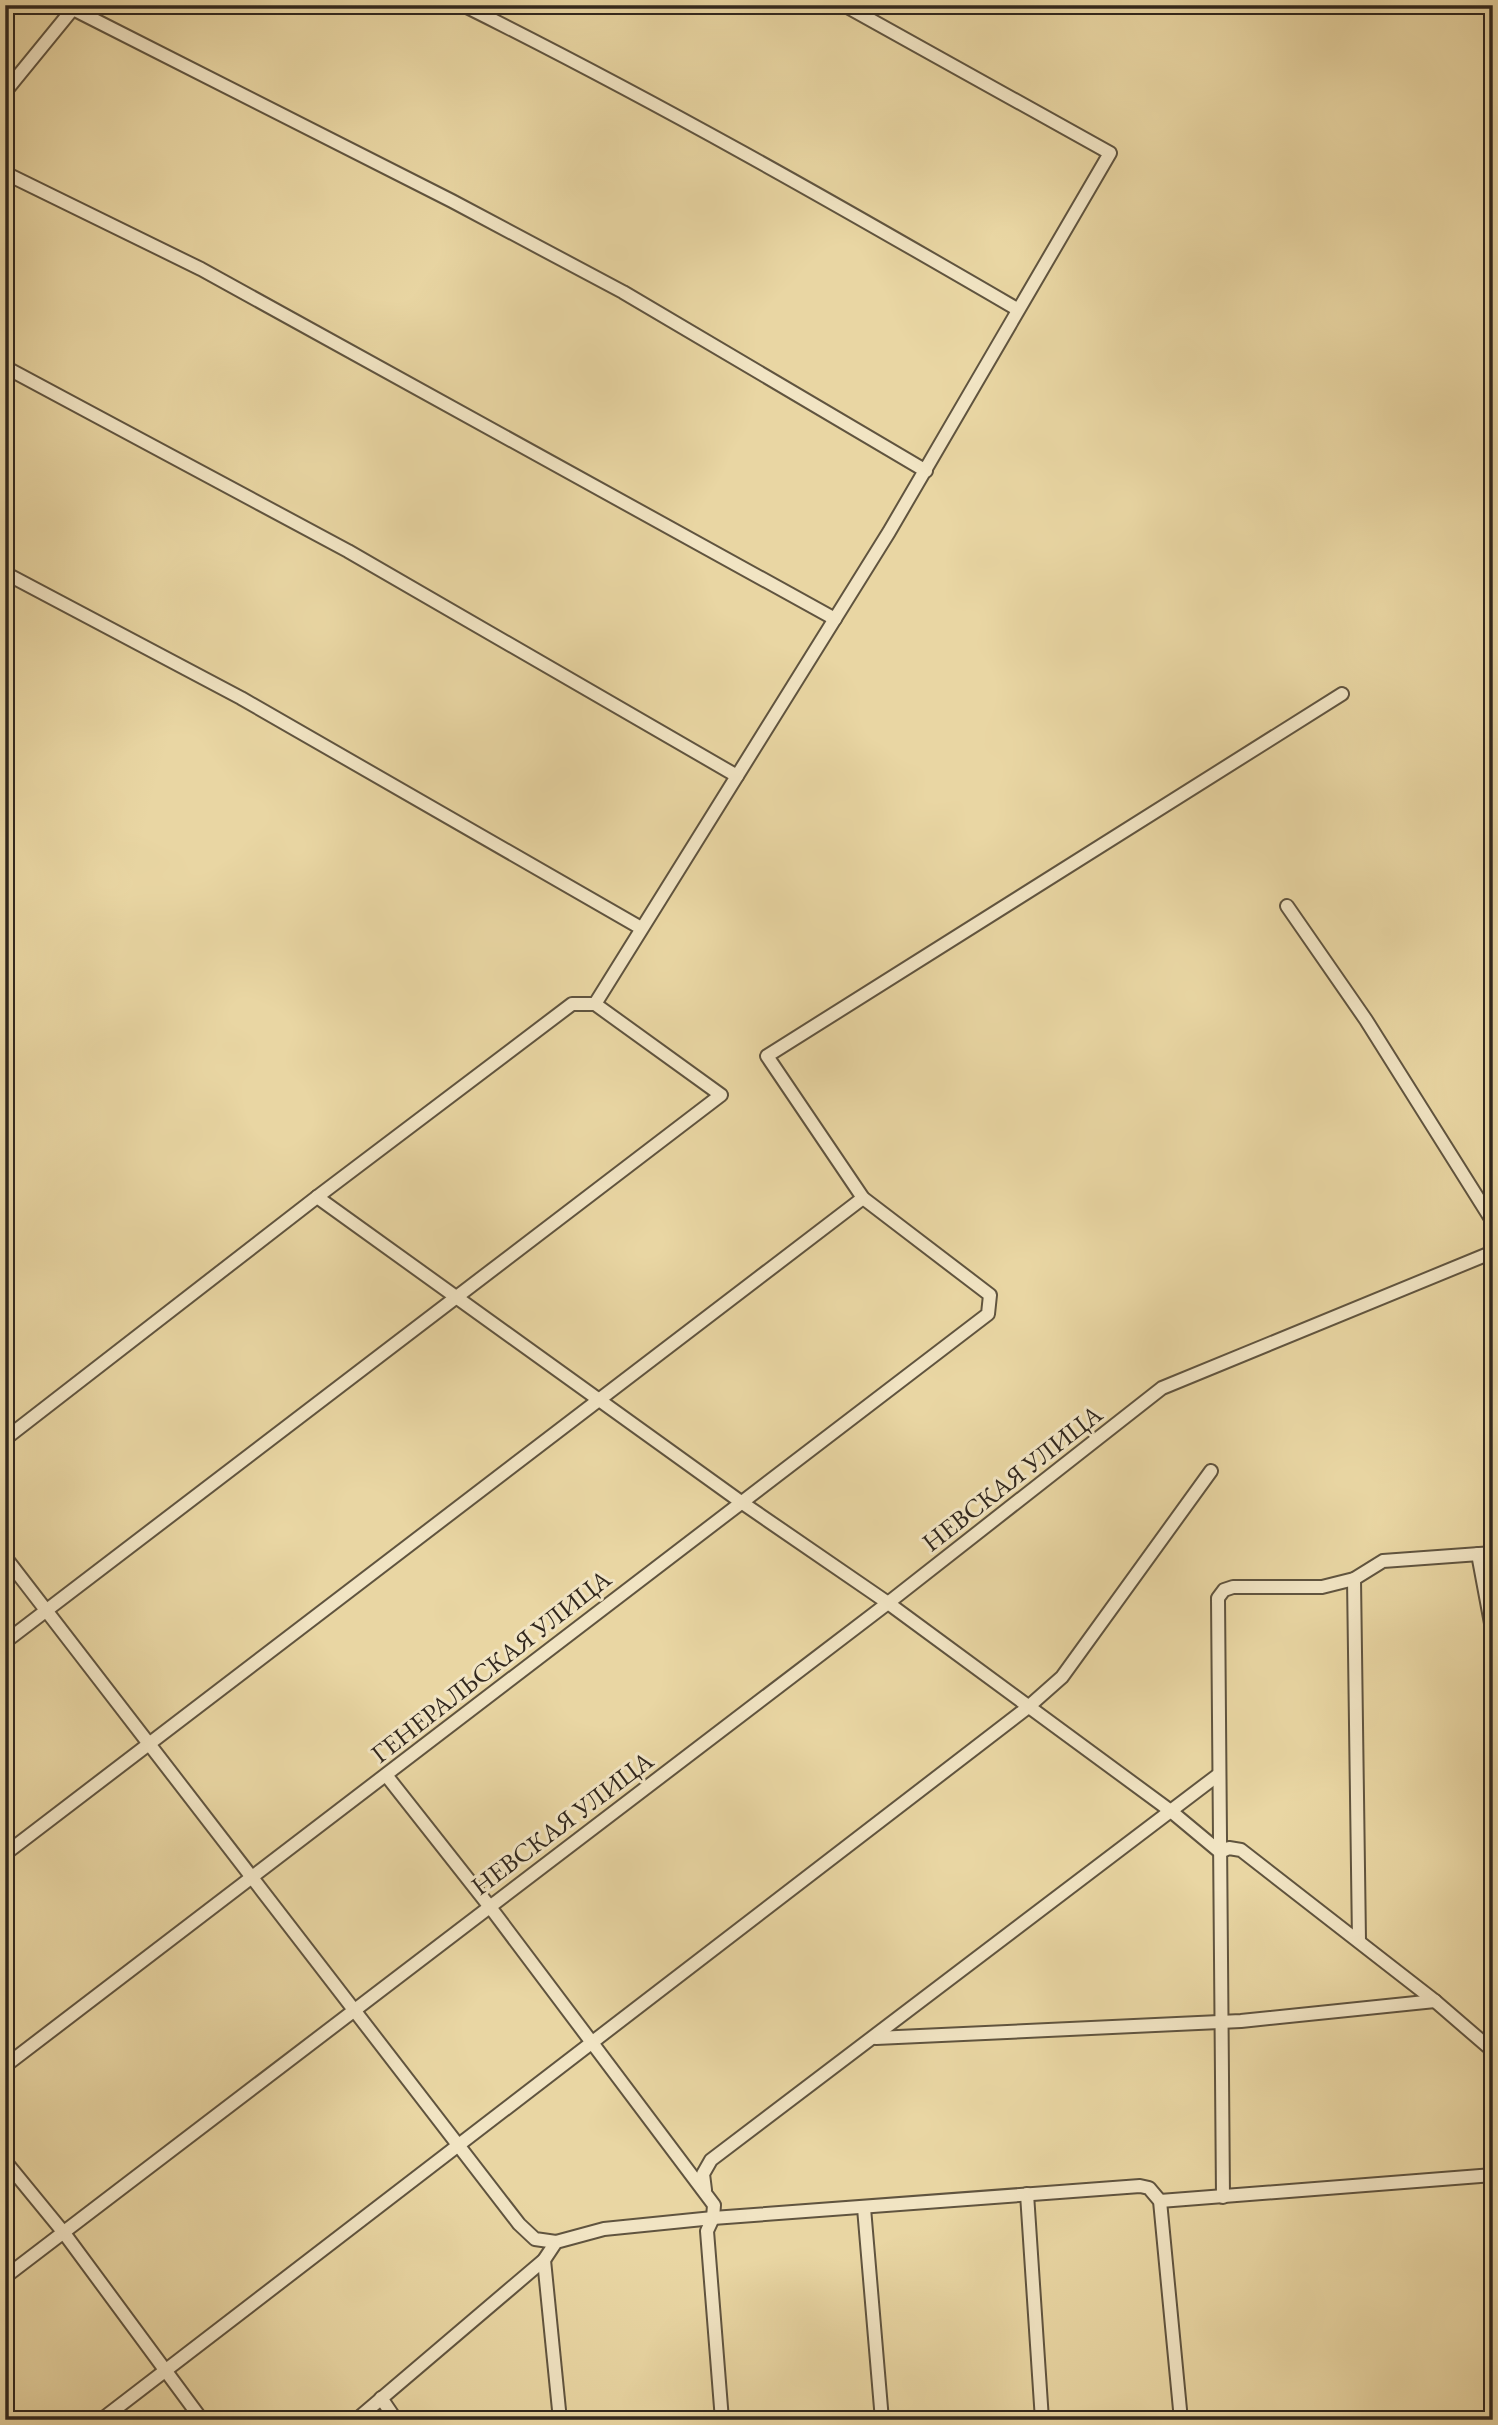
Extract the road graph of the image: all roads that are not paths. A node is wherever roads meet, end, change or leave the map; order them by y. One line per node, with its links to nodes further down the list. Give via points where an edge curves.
1 (463, 5): 6 (street, via 791,179)
2 (844, 5): 6 (street, via 1110,153)
3 (75, 7): 4 (street); 8 (street, via 623,292)
4 (5, 92)
5 (5, 173): 10 (street, via 201,269)
6 (1017, 309): 8 (street)
7 (5, 367): 12 (street, via 348,551)
8 (926, 471): 10 (street)
9 (5, 573): 14 (street, via 242,698)
10 (835, 619): 12 (street)
11 (1342, 694): 17 (street, via 767,1056)
12 (737, 776): 14 (street)
13 (1287, 906): 18 (street, via 1366,1020)
14 (641, 928): 15 (street)
15 (595, 1004): 16 (street, via 572,1004); 20 (street, via 721,1095)
16 (317, 1196): 20 (street); 22 (street)
17 (863, 1198): 21 (street); 24 (street, ГЕНЕРАЛЬСКАЯ УЛИЦА, via 990,1295 988,1314)
18 (1493, 1222)
19 (1493, 1252): 29 (street, НЕВСКАЯ УЛИЦА, via 1163,1388)
20 (458, 1297): 21 (street); 30 (street)
21 (598, 1399): 24 (street); 34 (street)
22 (5, 1439)
23 (1211, 1471): 33 (street, via 1062,1677)
24 (741, 1502): 29 (street); 35 (street, ГЕНЕРАЛЬСКАЯ УЛИЦА)
25 (1493, 1553): 26 (street)
26 (1478, 1554): 28 (street, via 1383,1561); 31 (street)
27 (5, 1557): 30 (street)
28 (1354, 1579): 36 (street, via 1322,1587 1233,1587 1218,1598); 42 (street)
29 (888, 1603): 33 (street); 41 (street, НЕВСКАЯ УЛИЦА)
30 (46, 1611): 32 (street); 34 (street)
31 (1493, 1634)
32 (5, 1642)
33 (1027, 1708): 37 (street); 47 (street)
34 (149, 1744): 39 (street); 40 (street)
35 (386, 1775): 40 (street, ГЕНЕРАЛЬСКАЯ УЛИЦА); 41 (street)
36 (1218, 1775): 37 (street); 38 (street)
37 (1172, 1812): 38 (street); 46 (street)
38 (1220, 1852): 42 (street, via 1241,1850); 45 (street)
39 (5, 1854)
40 (253, 1876): 44 (street); 49 (street, ГЕНЕРАЛЬСКАЯ УЛИЦА)
41 (490, 1907): 44 (street, НЕВСКАЯ УЛИЦА); 47 (street)
42 (1359, 1941): 43 (street)
43 (1435, 2001): 45 (street, via 1241,2021); 48 (street)
44 (354, 2010): 50 (street); 59 (street, НЕВСКАЯ УЛИЦА)
45 (1221, 2019): 46 (street); 55 (street)
46 (876, 2038): 53 (street, via 712,2160 703,2174)
47 (592, 2042): 50 (street); 53 (street)
48 (1493, 2051)
49 (5, 2066)
50 (459, 2146): 60 (street, via 519,2224 535,2239); 63 (street, via 426,2166)
51 (5, 2161): 59 (street)
52 (1493, 2175): 55 (street)
53 (705, 2192): 58 (street, via 714,2205)
54 (1027, 2194): 56 (street, via 1140,2186 1149,2188); 57 (street); 72 (street)
55 (1223, 2197): 56 (street)
56 (1160, 2201): 73 (street)
57 (864, 2208): 58 (street); 71 (street)
58 (713, 2218): 60 (street, via 604,2229); 70 (street, via 707,2231)
59 (64, 2233): 62 (street, НЕВСКАЯ УЛИЦА); 63 (street)
60 (556, 2242): 61 (street)
61 (544, 2260): 64 (street); 69 (street)
62 (5, 2277)
63 (164, 2371): 65 (street); 66 (street)
64 (381, 2398): 67 (street); 68 (street)
65 (101, 2420)
66 (202, 2420)
67 (355, 2420)
68 (396, 2420)
69 (560, 2420)
70 (722, 2420)
71 (882, 2420)
72 (1042, 2420)
73 (1181, 2420)

